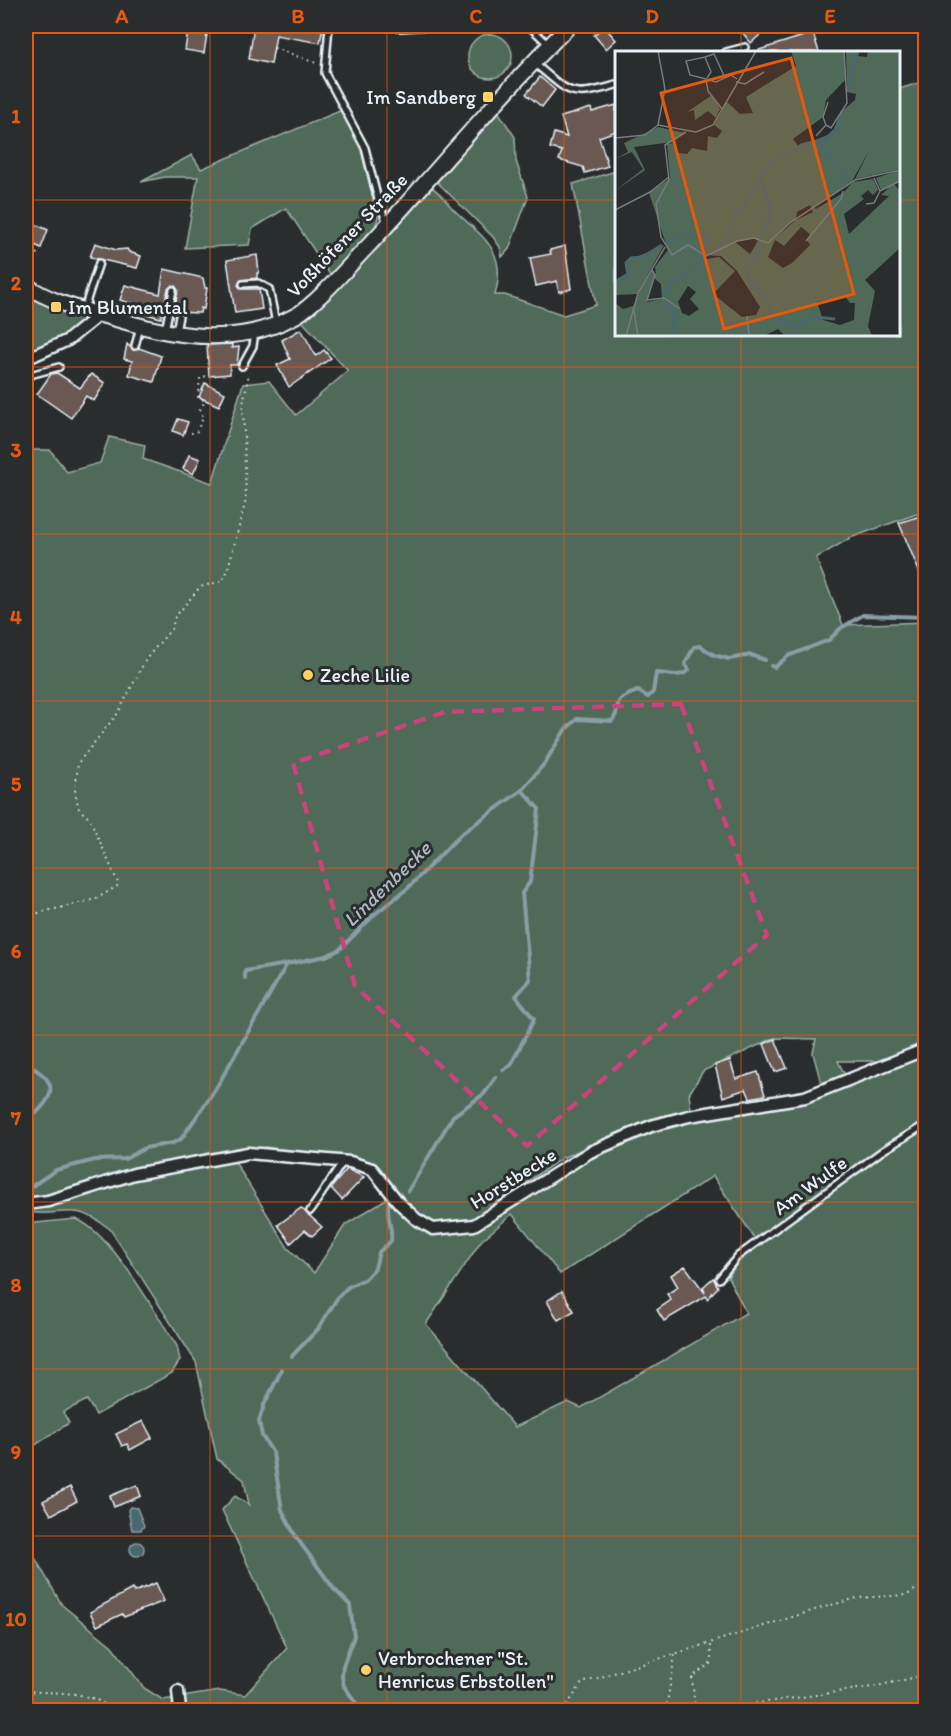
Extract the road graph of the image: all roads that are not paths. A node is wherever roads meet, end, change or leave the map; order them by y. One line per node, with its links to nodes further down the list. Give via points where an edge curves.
1 (329, 26): 11 (lane, via 325,73 365,147)
2 (395, 26): 3 (lane)
3 (434, 26)
4 (529, 26): 6 (lane)
5 (568, 26): 6 (street, Voßhöfener Straße)
6 (549, 45): 9 (street, Voßhöfener Straße)
7 (745, 47): 8 (lane)
8 (730, 51)
9 (532, 62): 10 (lane, via 575,94); 11 (street, Voßhöfener Straße)
10 (615, 85)
11 (388, 224): 19 (street, Voßhöfener Straße, via 296,316)
12 (99, 263): 16 (lane)
13 (243, 284): 19 (lane, via 258,283 268,290)
14 (26, 285): 16 (street, Voßhöfener Straße)
15 (173, 290): 22 (lane)
16 (84, 309): 17 (street, Voßhöfener Straße)
17 (100, 314): 20 (street, Voßhöfener Straße); 24 (street, via 69,340)
18 (179, 316): 22 (lane)
19 (276, 323): 21 (street, Voßhöfener Straße)
20 (141, 326): 22 (street, Voßhöfener Straße); 23 (lane)
21 (255, 331): 22 (street, Voßhöfener Straße, via 201,338); 25 (lane, via 253,346)
22 (170, 334)
23 (135, 346)
24 (26, 358)
25 (242, 366)
26 (59, 367): 27 (lane, via 30,375)
27 (26, 372)
28 (926, 1049): 30 (street, Horstbecke, via 805,1096 651,1126 590,1152 474,1225 433,1229 399,1203 372,1169)
29 (926, 1124): 33 (lane, Am Wulfe, via 882,1151 738,1256)
30 (343, 1162): 31 (street, Horstbecke, via 248,1153 134,1174); 32 (lane)
31 (26, 1204)
32 (310, 1211)
33 (719, 1279)
34 (178, 1691): 35 (street)
35 (180, 1710)

